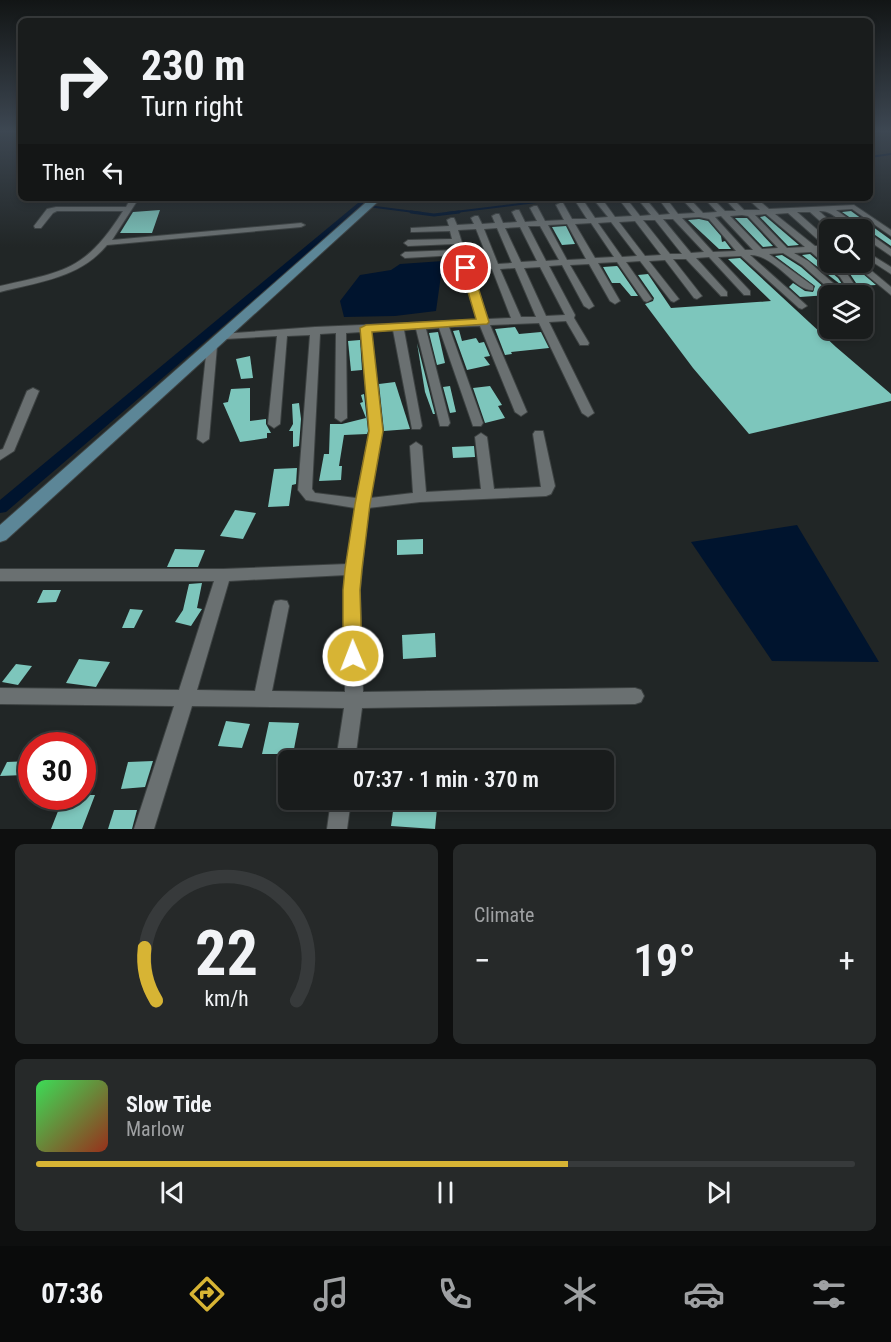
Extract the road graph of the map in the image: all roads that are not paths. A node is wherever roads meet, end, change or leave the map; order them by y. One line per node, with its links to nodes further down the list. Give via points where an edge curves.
1 (133, 201): 13 (street)
2 (599, 201): 29 (street)
3 (625, 201): 26 (street)
4 (644, 201): 25 (street)
5 (664, 201): 24 (street)
6 (688, 201): 23 (street)
7 (711, 201): 21 (street)
8 (731, 201): 20 (street)
9 (755, 201): 18 (street)
10 (580, 202): 31 (street)
11 (370, 203): 95 (main road)
12 (560, 205): 32 (street)
13 (128, 208): 37 (street, via 50,211); 44 (street)
14 (534, 208): 36 (street)
15 (810, 208): 16 (street); 17 (street); 27 (street)
16 (828, 208): 28 (street); 40 (street, via 854,207)
17 (790, 210): 18 (street); 41 (street)
18 (769, 211): 20 (street); 51 (street)
19 (516, 212): 35 (street)
20 (742, 213): 21 (street); 50 (street, via 750,214)
21 (722, 214): 23 (street); 54 (street)
22 (496, 216): 38 (street)
23 (702, 216): 24 (street); 53 (street, via 711,217)
24 (676, 217): 25 (street); 56 (street)
25 (658, 218): 26 (street); 58 (street)
26 (640, 219): 29 (street); 59 (street)
27 (823, 219)
28 (844, 219)
29 (614, 221): 31 (street); 60 (street)
30 (477, 222): 33 (street); 38 (street); 67 (street)
31 (595, 222): 32 (street); 61 (street)
32 (570, 223): 36 (street); 63 (street)
33 (452, 224): 39 (street); 43 (street)
34 (301, 225): 44 (street)
35 (523, 225): 36 (street); 38 (street); 65 (street)
36 (544, 225): 64 (street)
37 (38, 226)
38 (502, 226): 66 (street)
39 (414, 231)
40 (891, 234)
41 (819, 237)
42 (873, 240): 48 (street)
43 (458, 241): 45 (street); 52 (street)
44 (105, 243): 73 (street, via 94,256 77,266)
45 (408, 243)
46 (891, 244): 48 (street)
47 (873, 245): 48 (street)
48 (880, 245): 55 (street)
49 (819, 249): 51 (street)
50 (785, 250): 51 (street); 54 (street); 71 (street)
51 (813, 250): 72 (street, via 844,275)
52 (461, 252): 57 (street); 68 (street)
53 (742, 252): 54 (street); 56 (street); 83 (street)
54 (760, 252): 74 (street)
55 (891, 253)
56 (709, 254): 58 (street); 76 (street)
57 (405, 255)
58 (688, 255): 59 (street); 77 (street)
59 (668, 256): 60 (street); 78 (street)
60 (643, 258): 61 (street); 80 (street)
61 (621, 259): 63 (street); 79 (street)
62 (873, 259): 69 (street)
63 (593, 261): 64 (street); 81 (street)
64 (565, 262): 65 (street); 82 (street)
65 (544, 263): 66 (street); 84 (street)
66 (517, 265): 67 (street); 85 (street)
67 (496, 267): 68 (street); 86 (street)
68 (466, 268): 87 (street)
69 (891, 271)
70 (868, 273): 75 (street)
71 (830, 285)
72 (850, 285)
73 (0, 288)
74 (810, 288)
75 (891, 292)
76 (747, 293)
77 (724, 294)
78 (697, 296)
79 (647, 299)
80 (674, 299)
81 (615, 301)
82 (589, 306)
83 (802, 306)
84 (569, 318): 85 (street); 96 (street)
85 (542, 319): 86 (street); 100 (street)
86 (517, 320): 87 (street)
87 (483, 322): 88 (street); 99 (street)
88 (443, 324): 89 (street); 103 (street)
89 (420, 325): 90 (street); 102 (street)
90 (398, 327): 91 (street); 105 (street)
91 (366, 328): 92 (street); 113 (street, via 376,431)
92 (341, 329): 93 (street); 101 (street)
93 (315, 330): 94 (street); 113 (street, via 305,490 315,498)
94 (282, 333): 95 (street); 104 (street)
95 (225, 336): 97 (main road)
96 (584, 343)
97 (212, 346): 108 (street); 114 (main road)
98 (33, 391): 110 (street, via 8,451)
99 (521, 412)
100 (588, 413)
101 (340, 417)
102 (444, 423)
103 (477, 423)
104 (274, 424)
105 (416, 426)
106 (539, 435): 111 (street, via 548,490)
107 (481, 437): 111 (street)
108 (203, 439)
109 (416, 446): 112 (street)
110 (0, 456)
111 (488, 493): 112 (street)
112 (420, 497): 113 (street)
113 (362, 504): 115 (street)
114 (0, 535)
115 (354, 569): 117 (street); 123 (street)
116 (0, 575): 117 (street)
117 (223, 575): 122 (street)
118 (281, 606): 121 (street)
119 (0, 696): 122 (street)
120 (634, 696): 123 (street)
121 (262, 698): 122 (street); 123 (street)
122 (184, 699): 126 (street)
123 (354, 700): 124 (street)
124 (347, 750)
125 (340, 810): 127 (street)
126 (144, 829)
127 (337, 829)

